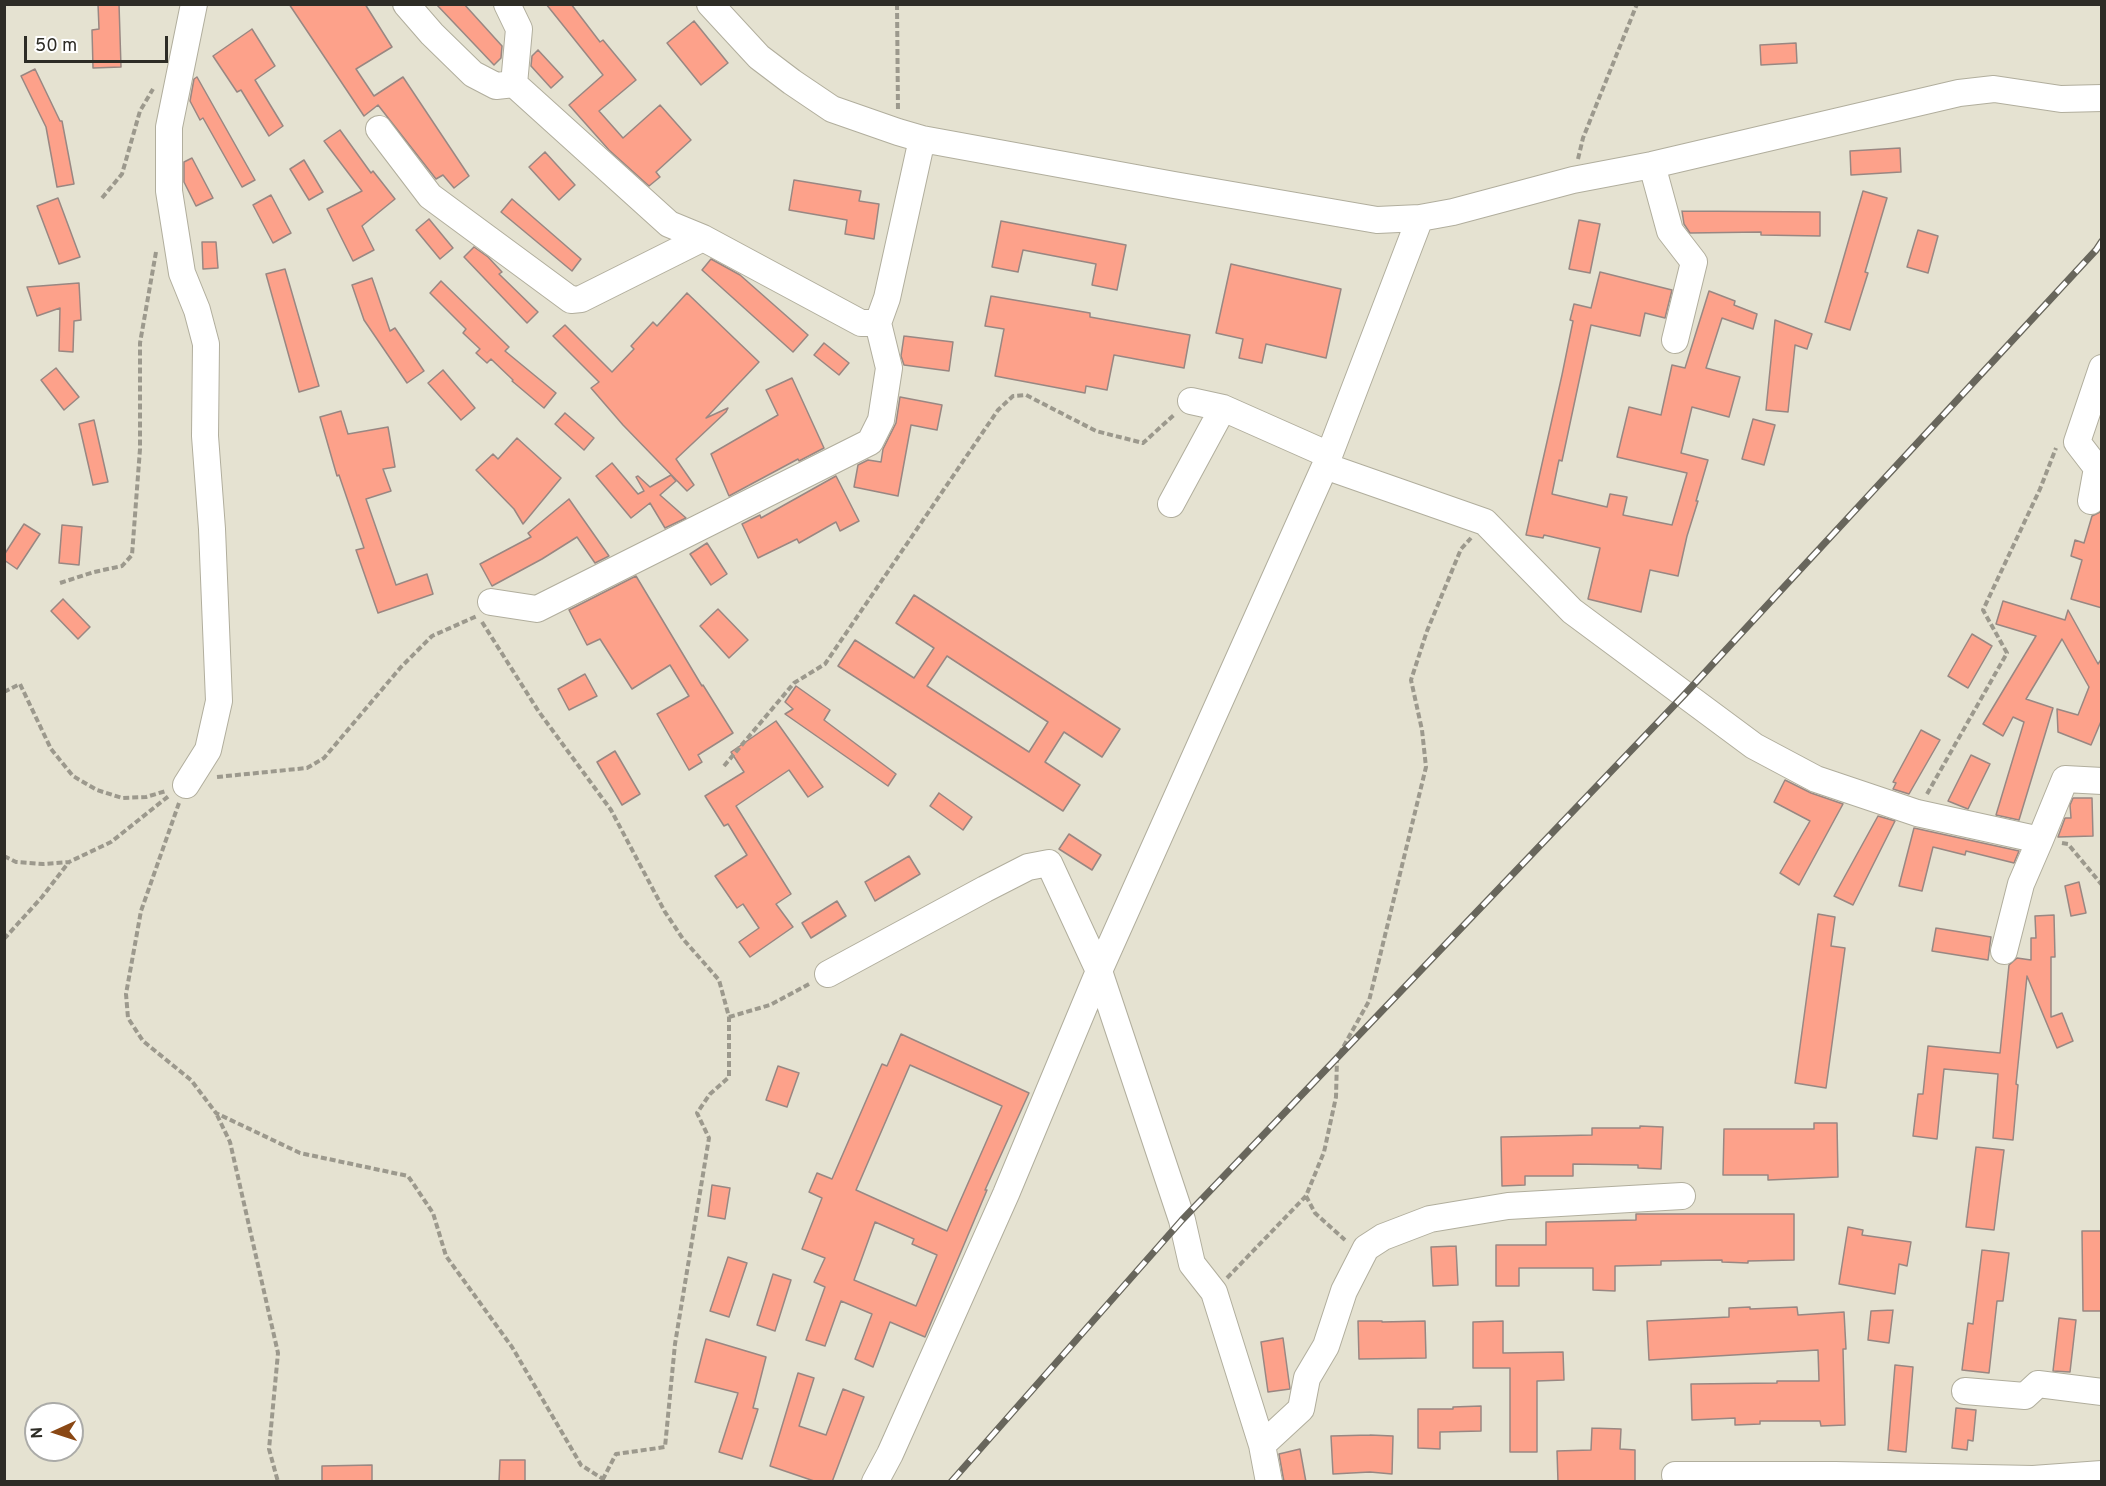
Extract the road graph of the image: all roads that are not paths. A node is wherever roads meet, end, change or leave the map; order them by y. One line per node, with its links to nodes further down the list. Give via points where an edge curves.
1 (194, 4): 22 (street, via 169,127 169,191 182,273 206,344 205,436 219,701 208,750)
2 (406, 4): 5 (street, via 473,74 496,86)
3 (507, 4): 5 (street, via 519,29)
4 (710, 4): 8 (street, via 759,57 800,88 832,109)
5 (514, 84): 11 (street, via 669,224)
6 (2102, 98): 9 (street, via 2061,99 1994,89 1959,93)
7 (379, 129): 11 (street, via 430,196 571,300 581,299)
8 (910, 136): 10 (street, via 1365,218); 12 (street, via 886,298)
9 (1652, 165): 10 (street, via 1573,180); 13 (street, via 1670,231 1694,262)
10 (1420, 219): 17 (street)
11 (703, 238): 12 (street, via 861,323)
12 (878, 323): 20 (street, via 889,368 881,420 870,442 537,609)
13 (1675, 340)
14 (2102, 368): 18 (street, via 2077,442 2097,468)
15 (1191, 400): 16 (street)
16 (1223, 408): 17 (street); 19 (street)
17 (1327, 460): 23 (street, via 1485,522 1572,611 1754,746 1816,779 1917,813); 25 (street)
18 (2091, 501)
19 (1171, 504)
20 (484, 609)
21 (2102, 781): 23 (street, via 2065,779)
22 (186, 785)
23 (2040, 840): 24 (street, via 2021,884)
24 (2004, 951)
25 (1099, 971): 26 (street, via 1049,863 1028,867 984,889); 30 (street, via 1182,1220 1192,1264 1214,1292); 33 (street, via 1006,1194)
26 (828, 974)
27 (1683, 1197): 30 (street, via 1508,1206 1430,1219 1383,1237 1366,1248 1344,1291 1326,1346 1306,1378 1301,1409)
28 (1965, 1391): 29 (street, via 2025,1396 2038,1384)
29 (2102, 1392)
30 (1262, 1445): 34 (street)
31 (2102, 1474): 32 (street, via 2033,1479)
32 (1675, 1475)
33 (875, 1482)
34 (1269, 1482)

